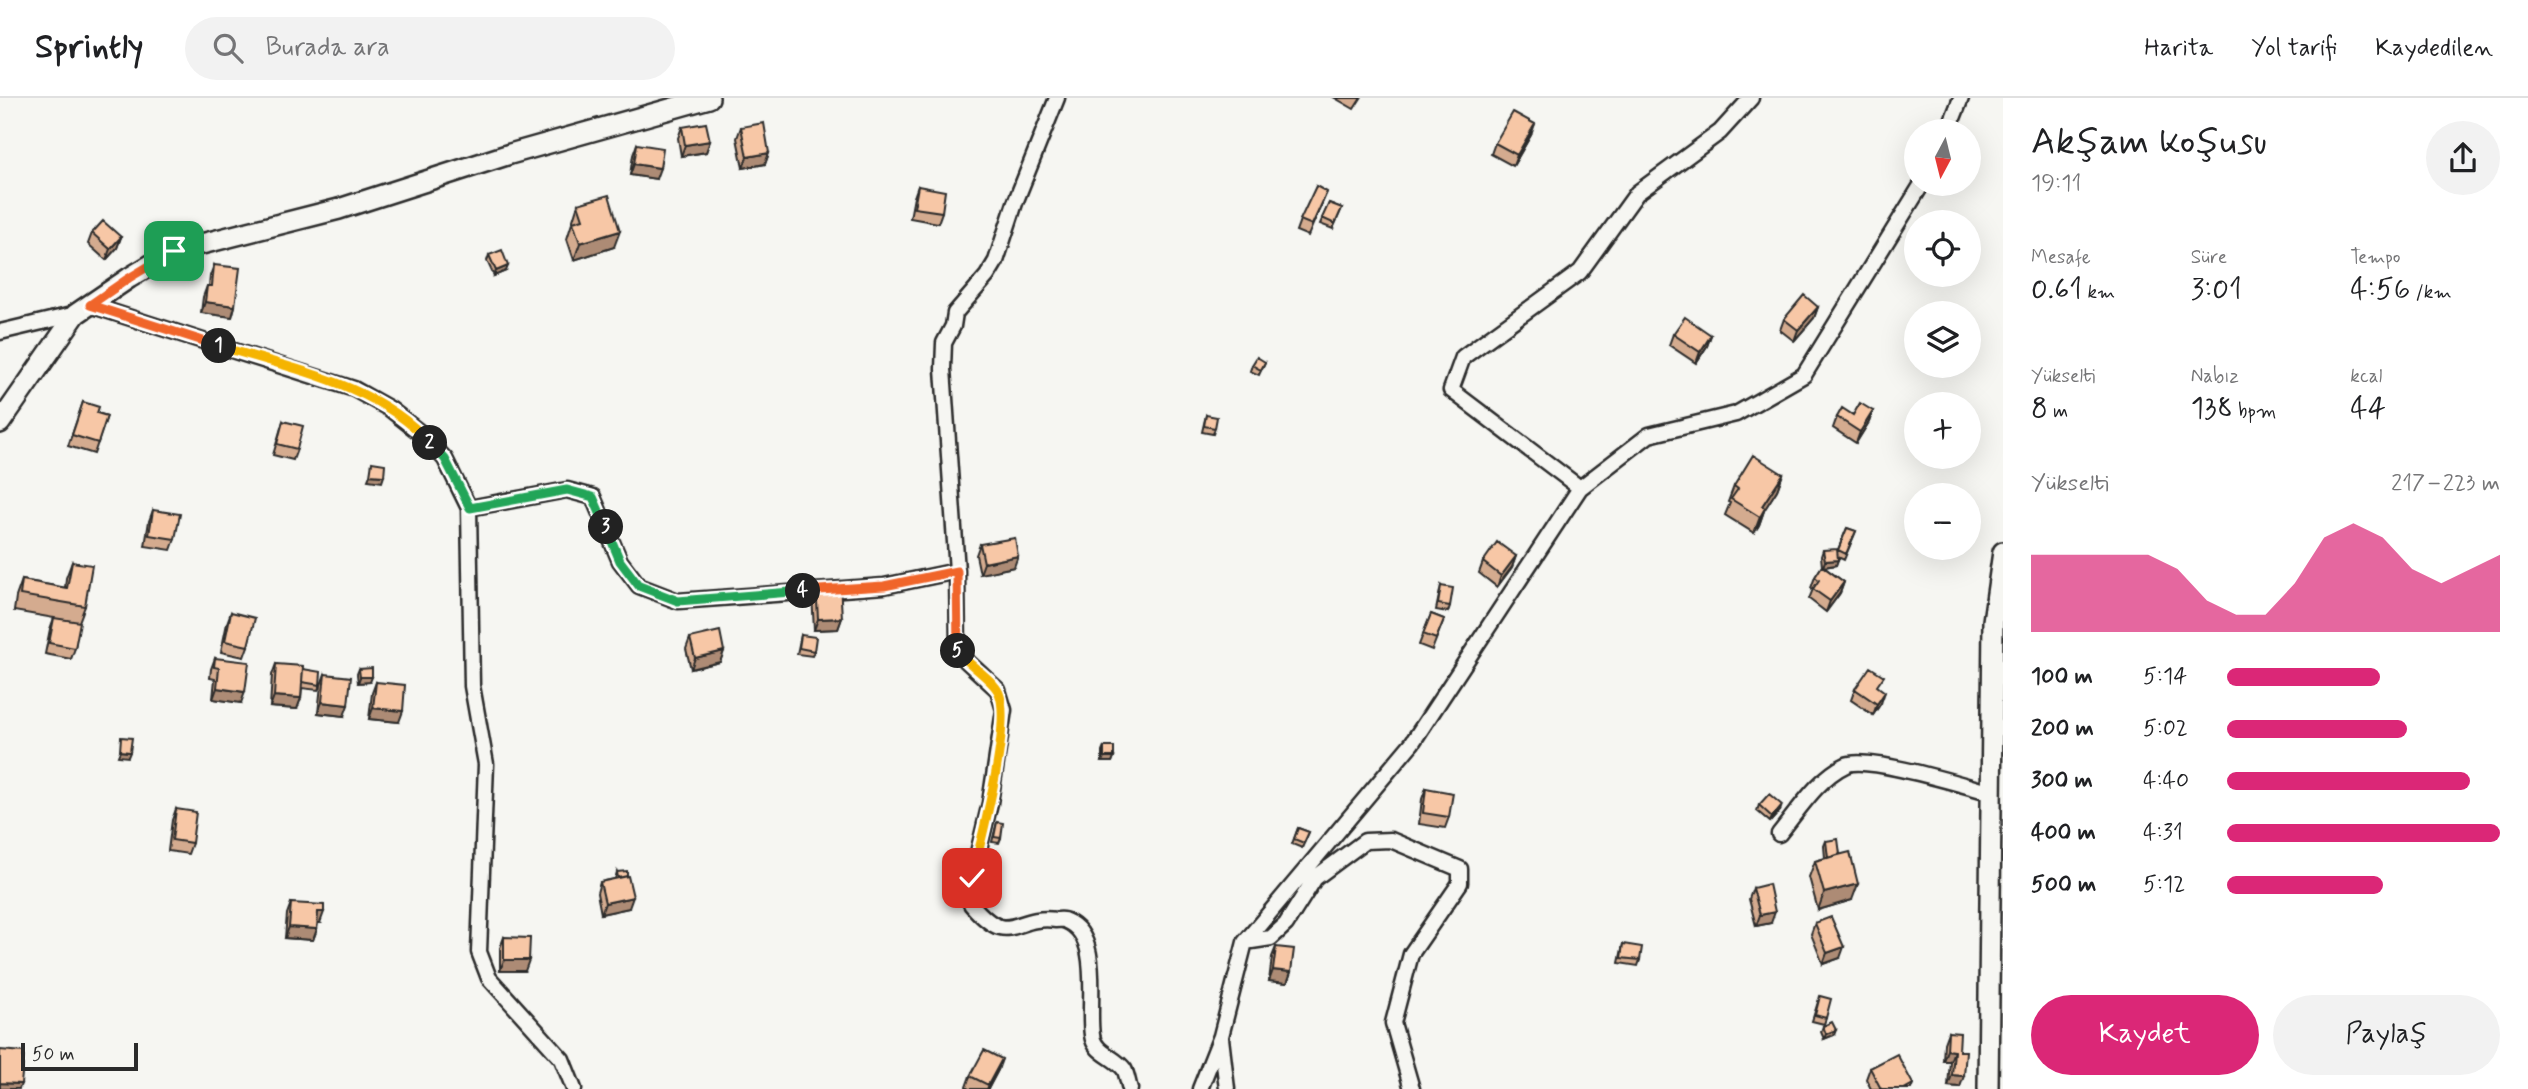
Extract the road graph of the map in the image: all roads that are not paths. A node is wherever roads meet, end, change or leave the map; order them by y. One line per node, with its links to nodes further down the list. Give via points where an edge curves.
1 (709, 98): 7 (street, via 509,154 339,209 174,251)
2 (1057, 98): 13 (street, via 996,261 955,313 944,343)
3 (1751, 98): 10 (street, via 1720,132 1637,193 1580,272 1463,357 1451,390)
4 (1961, 98): 5 (street)
5 (1953, 119)
6 (1915, 196): 10 (street, via 1804,374 1736,414 1649,435)
7 (83, 310): 8 (street); 9 (street); 11 (street, via 354,389 423,435 445,459)
8 (0, 332)
9 (0, 423)
10 (1580, 488): 16 (street, via 1412,743)
11 (470, 508): 13 (street, via 567,490 593,497 620,561 639,586 678,601 884,586); 18 (street, via 472,686 486,764 479,952 489,978 562,1059)
12 (2003, 552): 14 (street, via 1993,621)
13 (957, 571): 19 (street, via 958,653 998,690 1004,710 971,904 999,929 1045,918 1066,921 1085,937 1091,971 1092,1037 1097,1048 1124,1069)
14 (1992, 793): 15 (street, via 1884,765 1848,763 1826,778); 23 (street)
15 (1779, 834)
16 (1245, 942): 17 (street); 22 (street, via 1270,938 1286,924 1314,878 1365,841 1391,840 1460,869 1461,883 1411,954 1393,1023)
17 (1221, 1036): 20 (street); 21 (street)
18 (574, 1089)
19 (1130, 1089)
20 (1200, 1089)
21 (1227, 1089)
22 (1412, 1089)
23 (1988, 1089)

